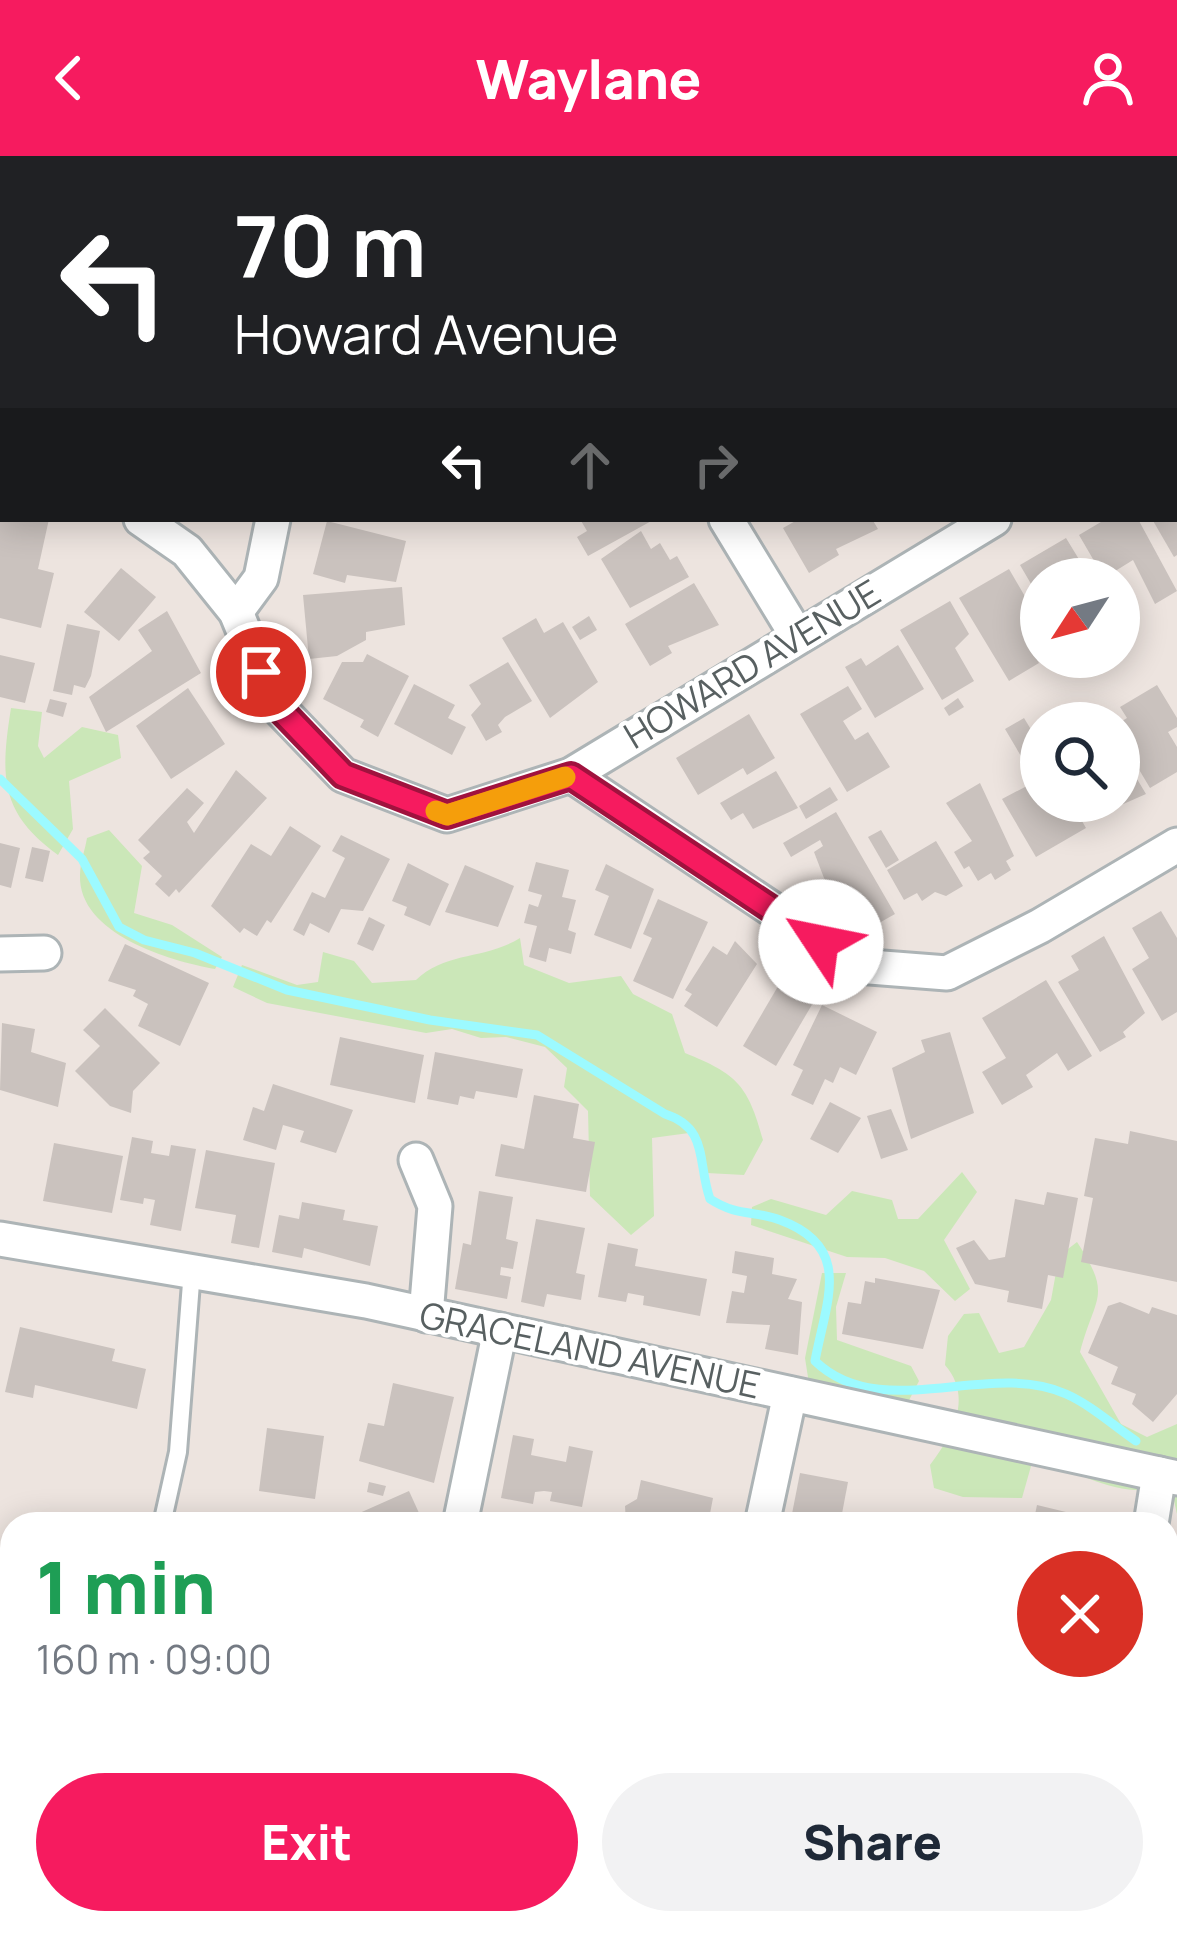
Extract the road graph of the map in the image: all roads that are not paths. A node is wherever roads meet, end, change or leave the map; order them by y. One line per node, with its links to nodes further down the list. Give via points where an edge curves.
1 (145, 522): 5 (street, HOWARD AVENUE, via 187,551)
2 (272, 522): 5 (street, via 261,578)
3 (728, 522): 6 (street)
4 (989, 522): 6 (street, HOWARD AVENUE)
5 (236, 612): 7 (street, HOWARD AVENUE, via 273,702 343,775 447,815)
6 (796, 634): 7 (street, HOWARD AVENUE)
7 (571, 776): 8 (street, via 857,966 947,973)
8 (1177, 844)
9 (44, 953): 10 (street)
10 (0, 954)
11 (416, 1160): 14 (street, via 435,1206)
12 (0, 1239): 13 (street, GRACELAND AVENUE)
13 (192, 1270): 14 (street, GRACELAND AVENUE); 18 (lane, via 178,1452)
14 (426, 1315): 15 (street, GRACELAND AVENUE)
15 (500, 1330): 16 (street, GRACELAND AVENUE); 19 (street)
16 (790, 1394): 17 (street, GRACELAND AVENUE); 20 (street)
17 (1168, 1476): 21 (street)
18 (165, 1512)
19 (462, 1512)
20 (765, 1512)
21 (1155, 1512)

